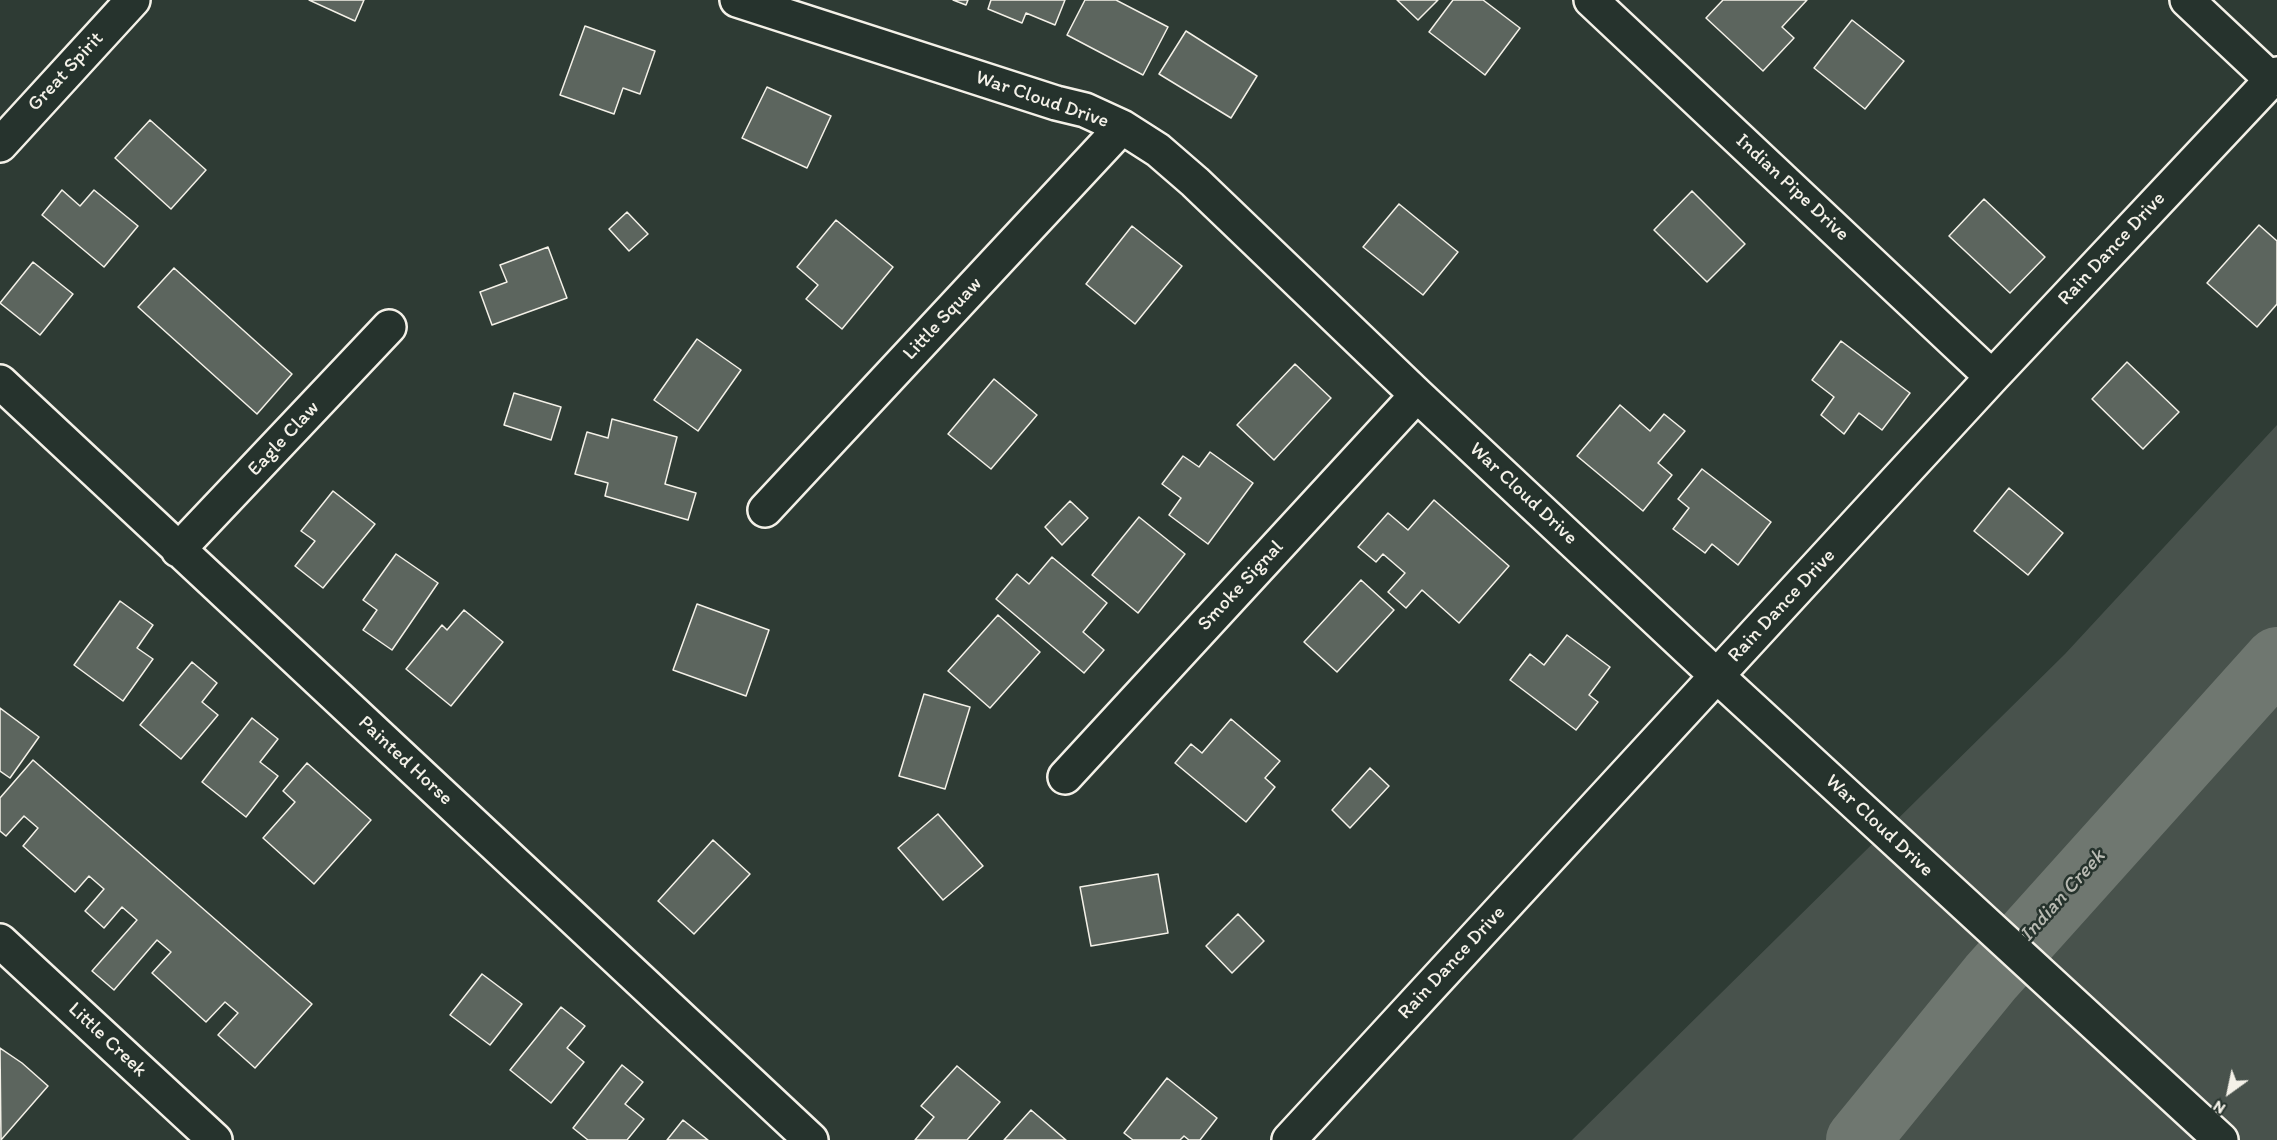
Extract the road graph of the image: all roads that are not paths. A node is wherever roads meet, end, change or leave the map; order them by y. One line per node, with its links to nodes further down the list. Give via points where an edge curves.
1 (133, 0): 7 (street, Great Spirit)
2 (737, 0): 6 (street, War Cloud Drive, via 1084,110)
3 (1592, 0): 9 (street, Indian Pipe Drive)
4 (2187, 0): 5 (street)
5 (2274, 77): 9 (street, Rain Dance Drive)
6 (1122, 127): 11 (street, War Cloud Drive, via 1158,150 1195,182); 12 (street, Little Squaw)
7 (0, 145)
8 (388, 327): 13 (street, Eagle Claw)
9 (1992, 377): 14 (street, Rain Dance Drive)
10 (0, 382): 13 (street, Painted Horse)
11 (1417, 395): 14 (street, War Cloud Drive); 15 (street, Smoke Signal)
12 (765, 510)
13 (178, 550): 18 (street, Painted Horse)
14 (1717, 676): 19 (street, Rain Dance Drive); 20 (street, War Cloud Drive)
15 (1065, 777)
16 (0, 941): 17 (street, Little Creek)
17 (214, 1140)
18 (811, 1140)
19 (1289, 1140)
20 (2221, 1140)

